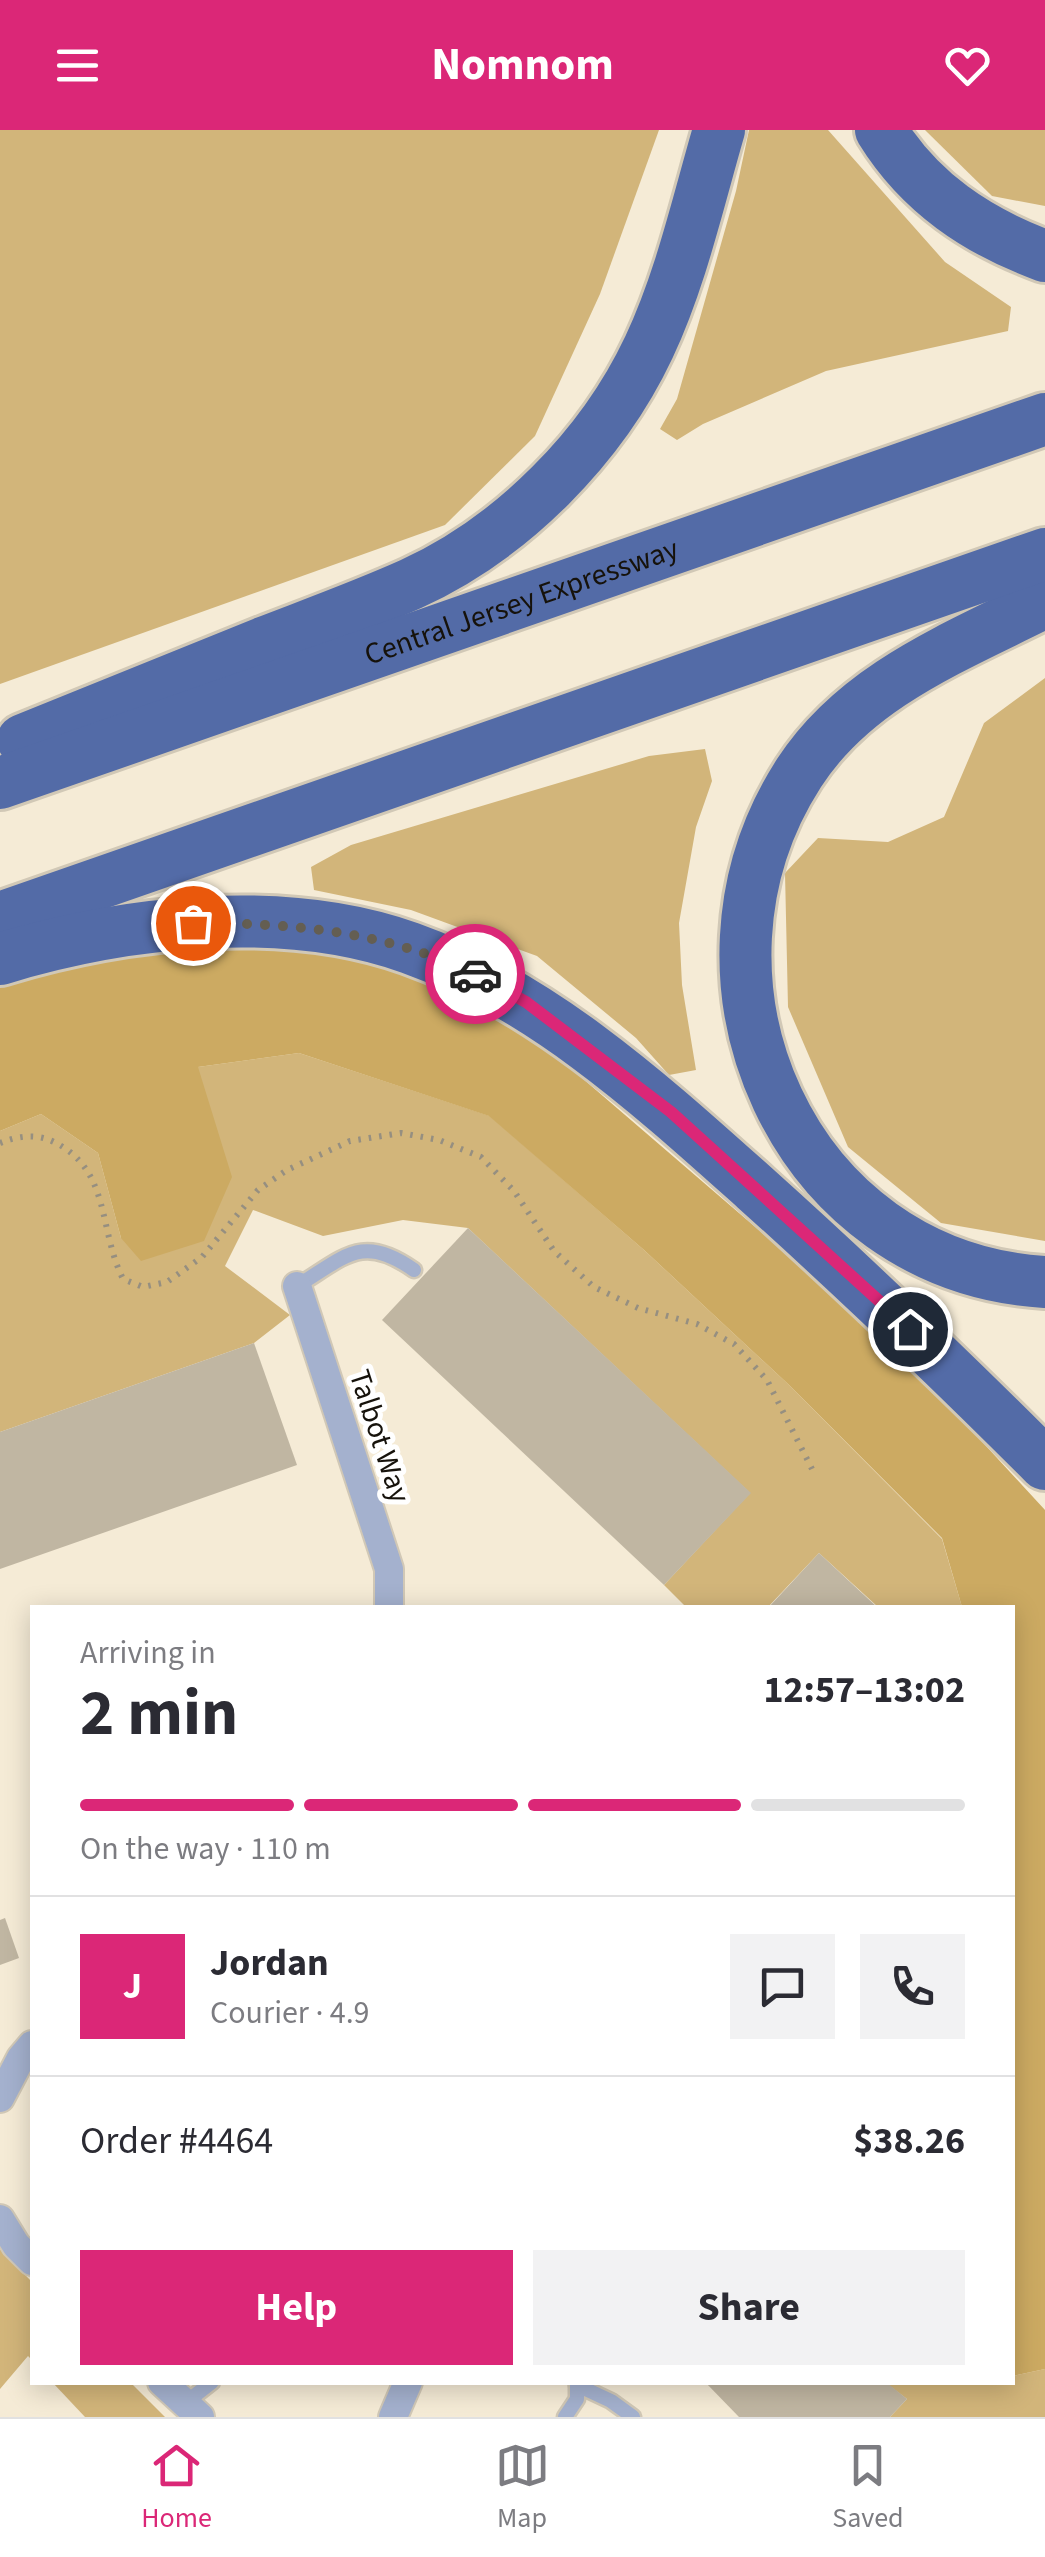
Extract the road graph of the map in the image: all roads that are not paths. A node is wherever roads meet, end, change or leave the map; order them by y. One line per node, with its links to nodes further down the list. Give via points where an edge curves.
1 (720, 130): 7 (highway, via 647,350 584,448 524,510 414,582)
2 (882, 130): 3 (highway, via 925,186 960,215)
3 (1045, 256)
4 (1045, 419): 8 (highway, Central Jersey Expressway)
5 (1045, 554): 9 (highway)
6 (1045, 602): 12 (highway, via 919,665 836,726 772,820 744,931 755,1044 798,1138 830,1178 916,1244 968,1268)
7 (0, 750)
8 (0, 784)
9 (0, 918)
10 (0, 959): 14 (highway, via 114,932 272,923 406,946 471,972 526,1002 671,1112 882,1302)
11 (414, 1270): 13 (lane, via 391,1253 371,1249)
12 (1045, 1282)
13 (297, 1286): 15 (street, Talbot Way, via 389,1570)
14 (1045, 1464)
15 (389, 1605)
16 (30, 2048): 17 (street)
17 (0, 2098)
18 (0, 2220): 19 (street)
19 (30, 2259)
20 (165, 2385): 25 (street)
21 (210, 2385): 25 (lane)
22 (401, 2385): 26 (street)
23 (577, 2385): 27 (lane)
24 (579, 2385): 28 (lane)
25 (192, 2410)
26 (393, 2417)
27 (565, 2417)
28 (633, 2417)

